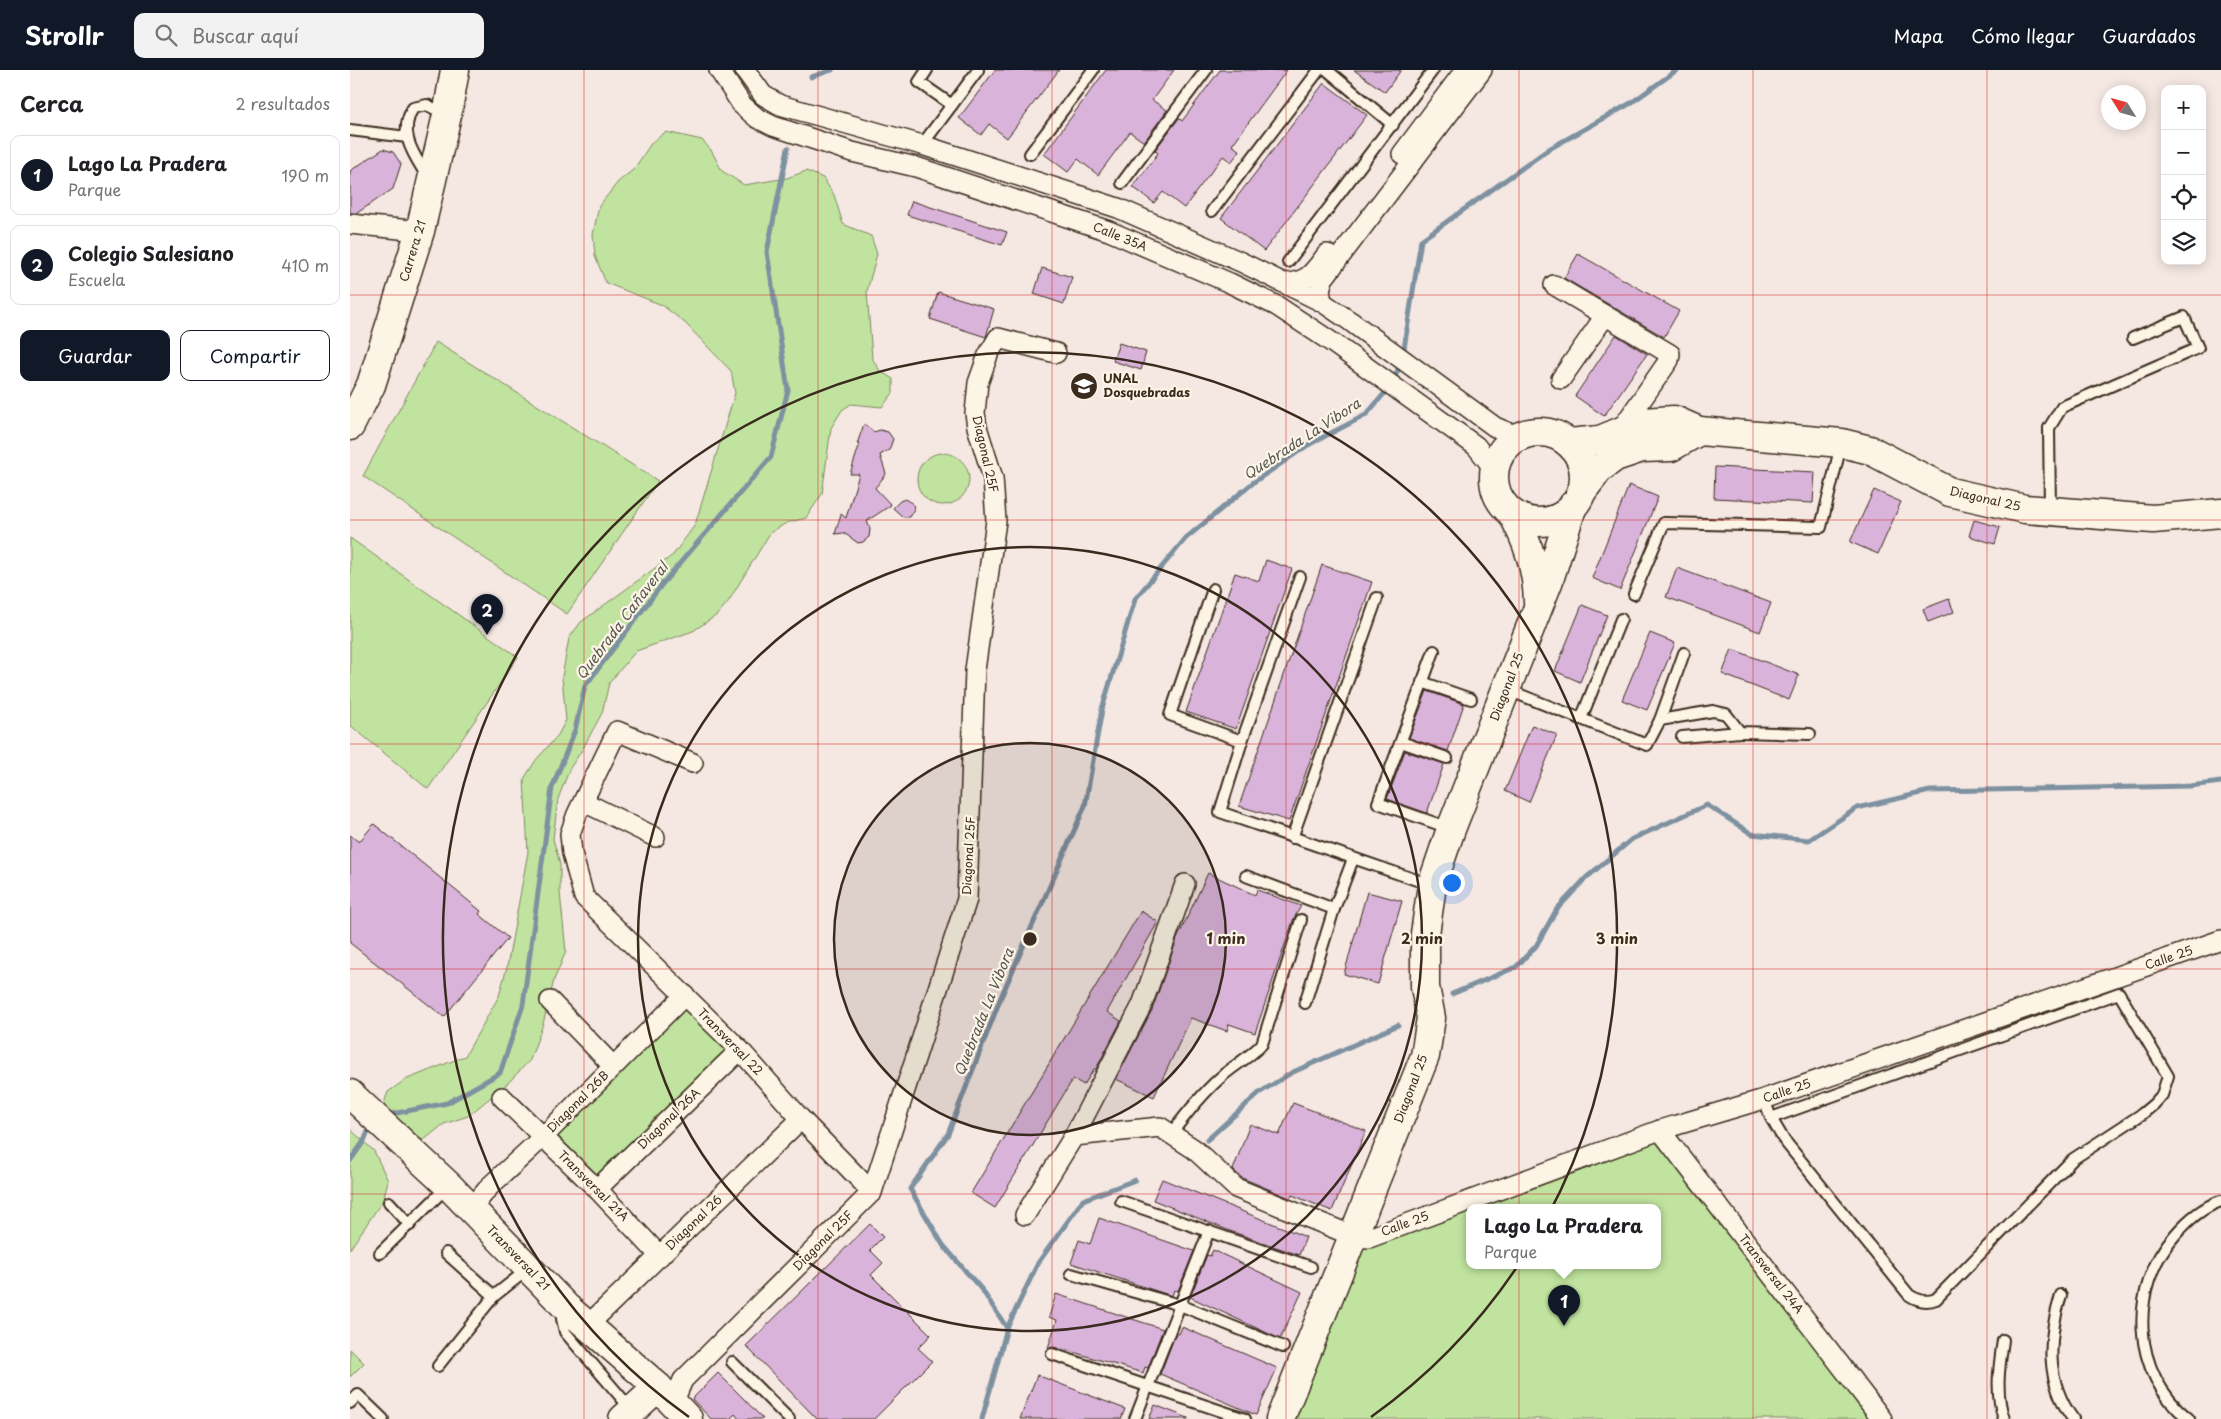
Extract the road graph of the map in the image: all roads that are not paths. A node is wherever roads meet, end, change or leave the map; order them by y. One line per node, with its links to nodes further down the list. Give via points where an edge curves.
1 (455, 70): 14 (street, Carrera 21)
2 (719, 70): 20 (street, Calle 35A, via 742,105 757,118 816,141)
3 (746, 70): 18 (street, Calle 35A, via 763,95 780,105)
4 (927, 70): 13 (lane, via 919,82)
5 (978, 70): 13 (lane)
6 (1093, 70): 19 (lane)
7 (1206, 70): 21 (lane)
8 (1319, 70): 23 (lane)
9 (1327, 70): 15 (lane)
10 (1433, 70): 15 (lane)
11 (1465, 70): 27 (street, via 1312,273 1304,280)
12 (1482, 70): 29 (street, via 1323,279 1320,290)
13 (952, 105): 18 (lane)
14 (448, 115): 17 (lane, via 427,105 413,108 408,117); 22 (street, Carrera 21)
15 (1393, 125): 26 (lane)
16 (350, 130): 17 (lane)
17 (407, 137): 22 (lane, via 411,152)
18 (922, 145): 20 (street); 27 (street, Calle 35A, via 1118,208)
19 (1030, 154)
20 (916, 167): 41 (street, Calle 35A, via 1109,231 1277,306 1476,446)
21 (1122, 183)
22 (432, 185): 25 (street, Carrera 21)
23 (1212, 211)
24 (350, 224): 25 (street)
25 (420, 231): 34 (street, Carrera 21, via 371,385)
26 (1288, 262)
27 (1285, 283): 29 (street, Calle 35A)
28 (1554, 285): 30 (street)
29 (1322, 302): 36 (street, Calle 35A)
30 (1605, 316): 33 (street); 37 (street, via 1670,354)
31 (2132, 338): 43 (lane, via 2184,317 2198,348 2062,407 2049,428)
32 (1056, 353): 93 (street, Diagonal 25F, via 998,338 978,382 975,413 993,478 996,520 975,670 968,899)
33 (1561, 380)
34 (353, 411)
35 (1699, 431): 37 (street, Diagonal 25, via 1674,420 1643,422); 39 (street, Diagonal 25); 40 (street, Diagonal 25, via 1671,447 1642,448 1615,457)
36 (1507, 432): 38 (street, via 1545,432); 41 (street, via 1508,445 1499,456)
37 (1620, 432): 38 (street, Diagonal 25, via 1600,440); 40 (street)
38 (1569, 443): 42 (street, via 1583,467 1584,480)
39 (1842, 443): 43 (street, Diagonal 25, via 1870,450 1950,492 2025,509); 48 (lane, via 1821,527 1664,523)
40 (1599, 469): 42 (street, Diagonal 25)
41 (1495, 470): 44 (street, via 1497,494)
42 (1577, 500): 44 (street, via 1563,514 1551,520 1531,520); 50 (street, Diagonal 25)
43 (2050, 511): 45 (street, Diagonal 25, via 2154,520)
44 (1512, 513): 50 (street, Diagonal 25, via 1532,558)
45 (2221, 513)
46 (1300, 578): 62 (lane)
47 (1213, 588): 62 (lane, via 1170,715)
48 (1634, 594)
49 (1377, 598): 69 (lane)
50 (1538, 607): 55 (street, Diagonal 25)
51 (1621, 619): 57 (lane)
52 (1434, 651): 54 (lane)
53 (1684, 653): 58 (lane)
54 (1422, 682): 56 (lane); 63 (lane)
55 (1506, 689): 57 (lane); 67 (street, Diagonal 25)
56 (1471, 699)
57 (1581, 719): 58 (lane, via 1647,745)
58 (1660, 720): 59 (lane, via 1713,712 1726,714)
59 (1740, 732): 60 (lane); 61 (lane)
60 (1810, 734)
61 (1682, 737)
62 (1242, 741): 69 (lane, via 1220,812)
63 (1401, 742): 64 (lane); 67 (lane, via 1378,803)
64 (1447, 758)
65 (693, 764): 66 (street, via 617,731)
66 (584, 802): 68 (street); 77 (street, Transversal 22, via 570,834 584,897)
67 (1451, 829): 73 (street, Diagonal 25)
68 (655, 837)
69 (1292, 838): 70 (lane)
70 (1354, 859): 73 (lane); 74 (lane)
71 (1246, 876): 74 (lane)
72 (1185, 884): 89 (street, via 1142,1005)
73 (1432, 886): 101 (street, Diagonal 25, via 1425,934 1425,987 1430,1009 1425,1056)
74 (1334, 909): 79 (lane)
75 (1301, 920): 88 (lane, via 1262,1044 1220,1078)
76 (2221, 940): 84 (street, Calle 25)
77 (685, 995): 80 (street, Transversal 22); 81 (street, Diagonal 26B)
78 (550, 1001): 81 (street)
79 (1304, 1003)
80 (740, 1050): 86 (street, Transversal 22); 92 (street, Diagonal 26A)
81 (613, 1066): 90 (street, Diagonal 26B)
82 (353, 1096): 91 (street, Transversal 21)
83 (502, 1098): 90 (street, Transversal 21A)
84 (1764, 1099): 85 (lane); 87 (street, Calle 25)
85 (1771, 1118): 85 (lane, via 1784,1140 1909,1295 1916,1300 1931,1301 2073,1159 2154,1104 2162,1096 2168,1076 2119,993)
86 (801, 1120): 93 (street, Transversal 22); 104 (street, Diagonal 26)
87 (1660, 1130): 101 (street, Calle 25, via 1369,1238); 126 (street, Transversal 24A)
88 (1171, 1134): 89 (street, via 1160,1127); 101 (street, via 1194,1149 1236,1188)
89 (1074, 1136): 98 (street)
90 (543, 1137): 92 (street, Transversal 21A); 97 (street, Diagonal 26B, via 490,1186)
91 (449, 1186): 97 (street, Transversal 21); 99 (lane)
92 (597, 1189): 104 (street, Transversal 21A)
93 (872, 1192): 120 (street, Diagonal 25F)
94 (1121, 1201): 100 (lane)
95 (2221, 1201): 129 (lane, via 2186,1222 2163,1248 2148,1280 2141,1314 2144,1349 2157,1382 2177,1410)
96 (389, 1202): 99 (lane)
97 (471, 1209): 106 (street, Transversal 21)
98 (1025, 1215)
99 (410, 1225): 102 (lane)
100 (1209, 1231): 105 (lane); 110 (lane)
101 (1353, 1236): 125 (street, Diagonal 25)
102 (380, 1254)
103 (446, 1254): 109 (lane)
104 (660, 1256): 112 (street, Diagonal 26)
105 (1311, 1267)
106 (528, 1269): 109 (lane); 111 (street, Transversal 21)
107 (1071, 1274): 110 (lane)
108 (2060, 1295): 128 (lane, via 2052,1324 2050,1353 2056,1383)
109 (494, 1296): 117 (lane)
110 (1180, 1305): 114 (lane); 118 (lane)
111 (566, 1307): 112 (street, Transversal 21); 120 (lane, via 562,1318 565,1332)
112 (587, 1326): 120 (street, Transversal 21)
113 (2003, 1340): 127 (lane, via 1998,1374)
114 (1283, 1346)
115 (1052, 1354): 118 (lane)
116 (732, 1362): 122 (lane)
117 (438, 1366)
118 (1148, 1386): 123 (lane); 124 (lane)
119 (350, 1403): 121 (lane, via 358,1395)
120 (659, 1405)
121 (383, 1419)
122 (789, 1419)
123 (1136, 1419)
124 (1245, 1419)
125 (1280, 1419)
126 (1882, 1419)
127 (2004, 1419)
128 (2073, 1419)
129 (2189, 1419)

